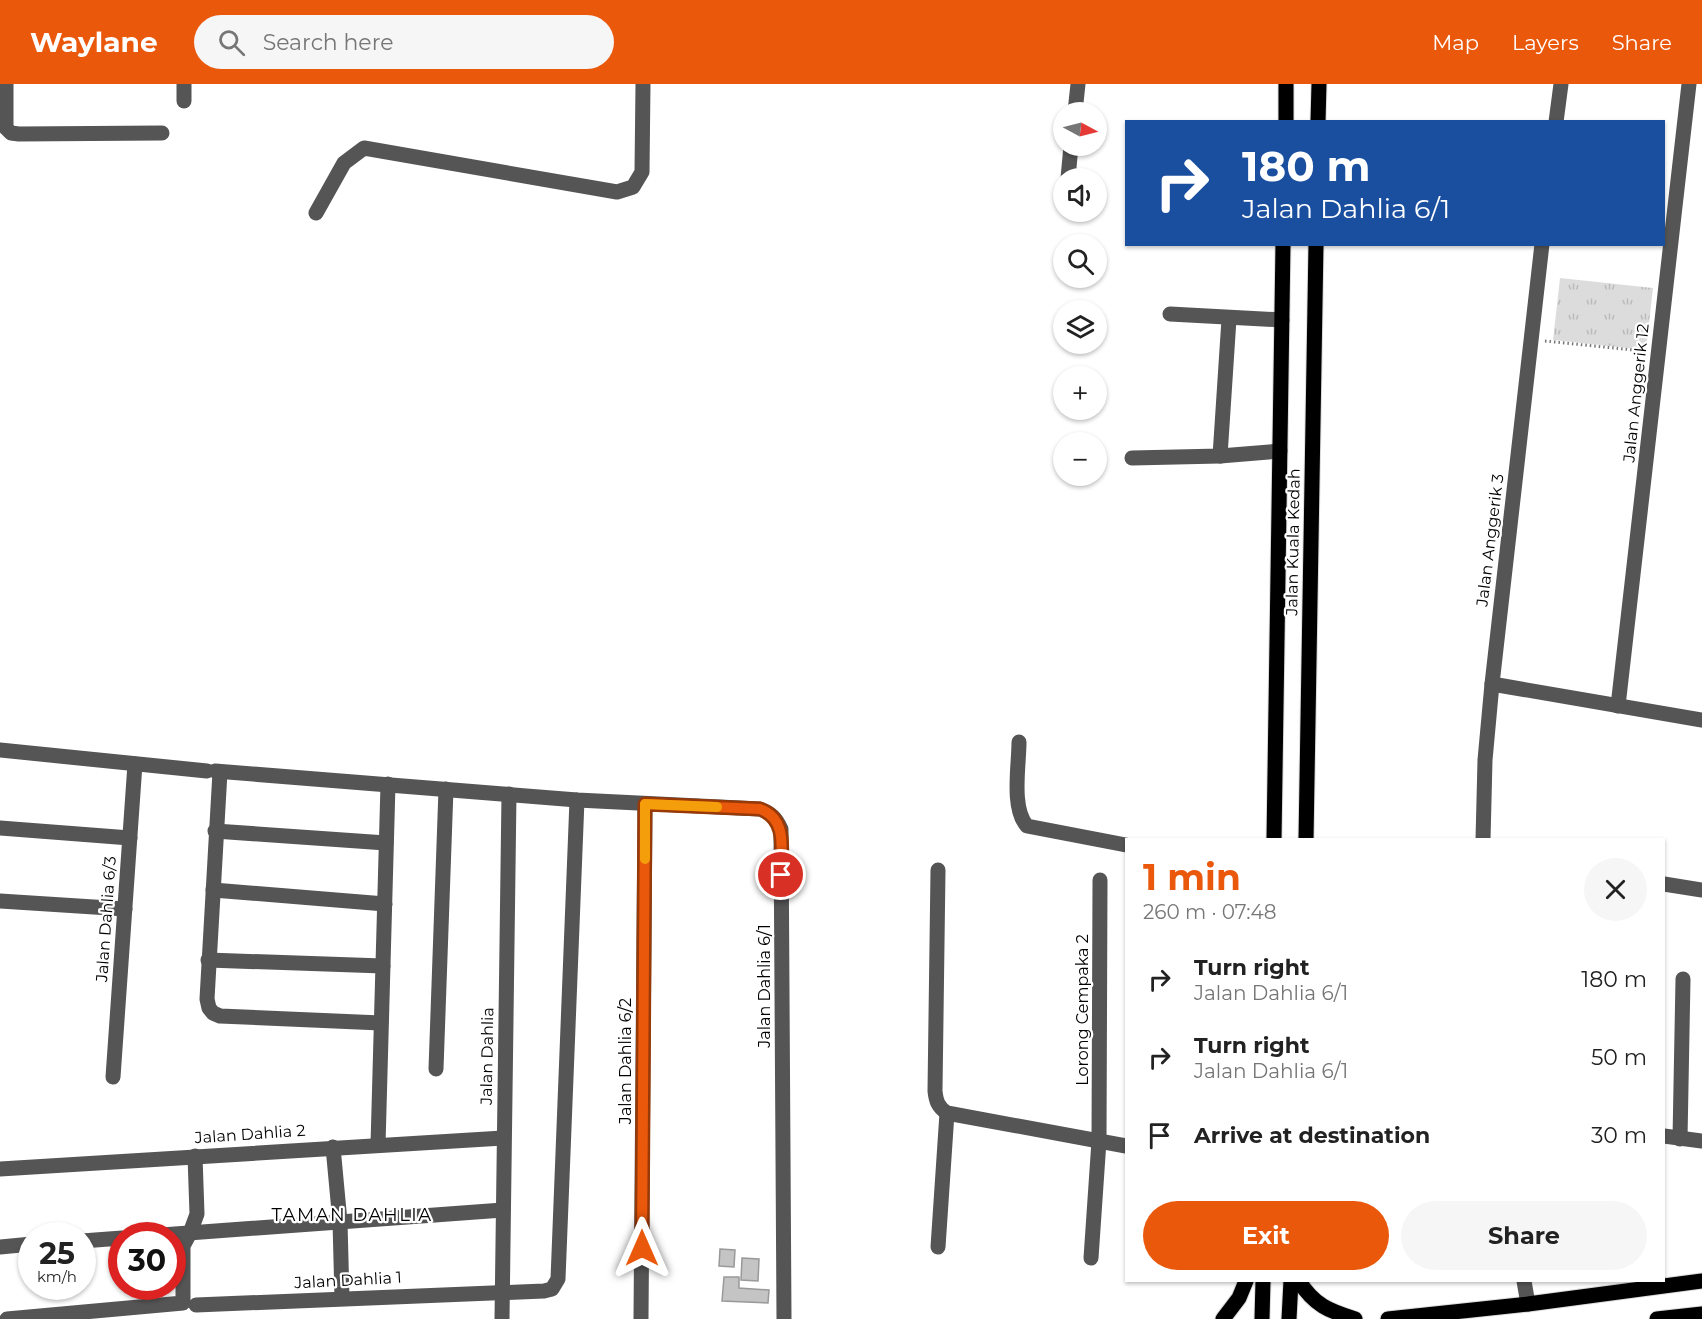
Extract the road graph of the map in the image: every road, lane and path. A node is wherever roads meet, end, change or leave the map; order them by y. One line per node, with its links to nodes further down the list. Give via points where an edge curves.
1 (6, 84): 14 (street, via 6,128 11,133)
2 (184, 84): 9 (street)
3 (643, 84): 15 (street, via 642,172 633,187 617,192 364,148 344,164)
4 (1078, 84): 10 (street)
5 (1286, 84): 11 (main road)
6 (1319, 84): 12 (main road)
7 (1561, 84): 13 (street)
8 (1689, 84): 23 (street, Jalan Anggerik 12)
9 (184, 101)
10 (1076, 102)
11 (1286, 120)
12 (1318, 120)
13 (1556, 120)
14 (162, 133)
15 (316, 213)
16 (1284, 246): 21 (main road, Jalan Kuala Kedah)
17 (1316, 246): 43 (main road, Jalan Kuala Kedah)
18 (1542, 246): 22 (street, Jalan Anggerik 3)
19 (1170, 314): 20 (street)
20 (1229, 319): 21 (street); 25 (street)
21 (1282, 320): 24 (main road, Jalan Kuala Kedah)
22 (1531, 340): 23 (path); 27 (street, Jalan Anggerik 3)
23 (1658, 353): 28 (street, Jalan Anggerik 12)
24 (1280, 451): 25 (street); 42 (main road, Jalan Kuala Kedah)
25 (1220, 456): 26 (street)
26 (1132, 458)
27 (1492, 684): 28 (street); 44 (street, Jalan Anggerik 3)
28 (1618, 706): 29 (street)
29 (1702, 720)
30 (1019, 742): 46 (street, via 1018,808 1027,826)
31 (0, 750): 32 (street, Jalan Dahlia 6/1)
32 (135, 764): 33 (street, Jalan Dahlia 6/1); 41 (street, Jalan Dahlia 6/3)
33 (214, 771): 34 (street, Jalan Dahlia 6/1); 40 (street)
34 (388, 784): 35 (street, Jalan Dahlia 6/1); 45 (street)
35 (446, 789): 36 (street, Jalan Dahlia 6/1); 59 (street)
36 (508, 794): 37 (street, Jalan Dahlia 6/1); 63 (street, Jalan Dahlia)
37 (577, 800): 38 (street, Jalan Dahlia 6/1); 86 (street, Jalan Dahlia 1, via 558,1279 552,1289)
38 (645, 804): 93 (street, Jalan Dahlia 6/2); 94 (street, Jalan Dahlia 6/1, via 760,809 776,818 781,829)
39 (0, 828): 41 (street)
40 (215, 831): 45 (street); 50 (street)
41 (130, 838): 54 (street, Jalan Dahlia 6/3)
42 (1274, 838)
43 (1306, 838)
44 (1483, 838)
45 (386, 843): 53 (street)
46 (1125, 845)
47 (938, 870): 61 (street, via 935,1091 940,1109)
48 (1100, 880): 65 (street, Lorong Cempaka 2)
49 (1665, 884): 51 (street)
50 (213, 890): 53 (street); 55 (street)
51 (1702, 890)
52 (0, 901): 54 (street)
53 (385, 904): 56 (street)
54 (125, 909): 60 (street, Jalan Dahlia 6/3)
55 (208, 960): 56 (street); 58 (street, via 207,999 209,1008 220,1016)
56 (383, 966): 58 (street)
57 (1683, 979): 64 (street)
58 (381, 1023): 67 (street)
59 (436, 1069)
60 (113, 1077)
61 (947, 1113): 65 (street); 78 (street)
62 (1665, 1136): 64 (street)
63 (503, 1138): 67 (street, Jalan Dahlia 2); 72 (street, Jalan Dahlia)
64 (1680, 1139): 66 (street)
65 (1100, 1141): 68 (street); 79 (street, Lorong Cempaka 2)
66 (1702, 1141)
67 (378, 1145): 69 (street, Jalan Dahlia 2)
68 (1125, 1146)
69 (333, 1147): 70 (street, Jalan Dahlia 2); 73 (street)
70 (195, 1156): 71 (street, Jalan Dahlia 2); 75 (street, via 197,1214)
71 (0, 1169)
72 (503, 1210): 73 (street); 86 (street, Jalan Dahlia)
73 (340, 1222): 75 (street); 87 (street)
74 (186, 1233): 75 (street)
75 (190, 1233): 88 (street, via 182,1255)
76 (18, 1245): 77 (street)
77 (0, 1247)
78 (938, 1247)
79 (1091, 1258)
80 (1702, 1281): 89 (main road)
81 (1246, 1282): 95 (main road)
82 (1263, 1282): 96 (main road)
83 (1291, 1282): 97 (main road)
84 (1300, 1282): 98 (main road, via 1308,1295 1329,1311)
85 (1524, 1282): 89 (street)
86 (502, 1291): 87 (street, Jalan Dahlia 1); 92 (street, Jalan Dahlia)
87 (342, 1298): 88 (street, Jalan Dahlia 1)
88 (189, 1304): 91 (street, Jalan Dahlia 1)
89 (1528, 1304): 99 (main road)
90 (1702, 1314): 100 (main road)
91 (7, 1319)
92 (502, 1319)
93 (641, 1319)
94 (784, 1319)
95 (1223, 1319)
96 (1262, 1319)
97 (1289, 1319)
98 (1355, 1319)
99 (1388, 1319)
100 (1657, 1319)

